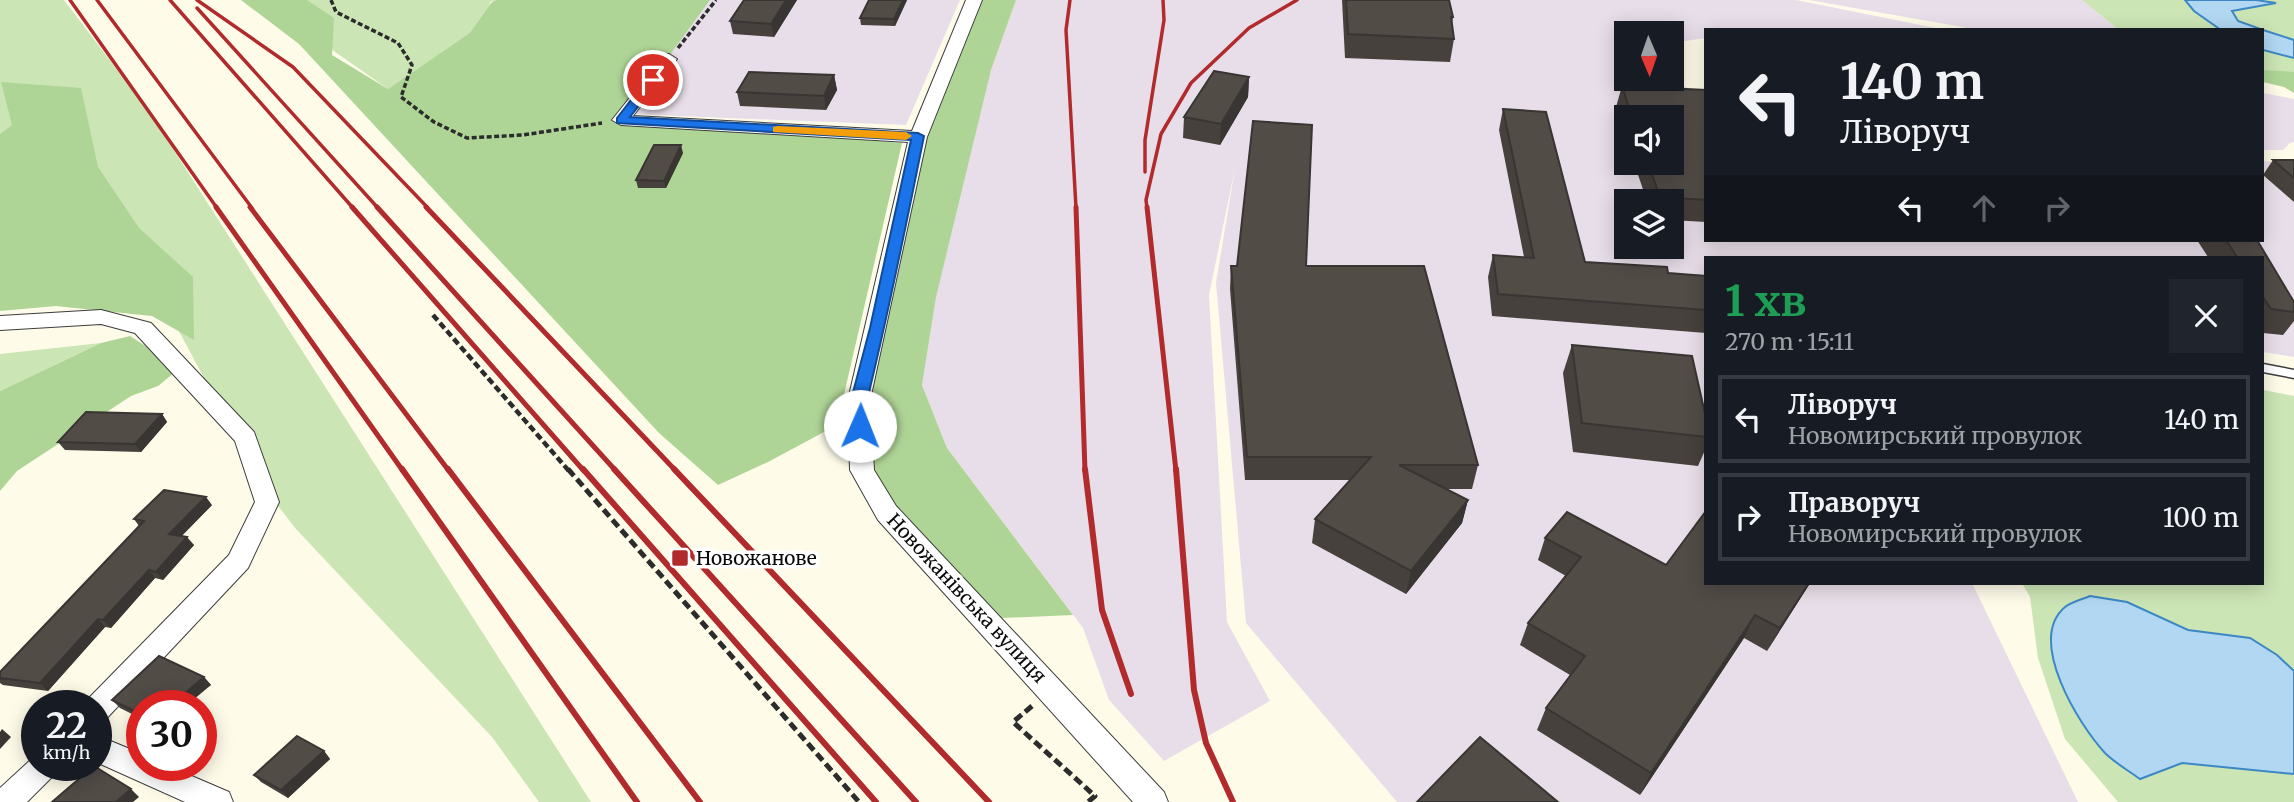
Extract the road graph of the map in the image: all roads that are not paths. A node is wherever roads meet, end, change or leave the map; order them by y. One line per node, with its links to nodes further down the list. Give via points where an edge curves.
1 (974, 0): 3 (street, Новожанівська вулиця)
2 (669, 60): 3 (street, via 621,120)
3 (918, 136): 12 (street, Новожанівська вулиця, via 859,400 862,470 887,513)
4 (0, 323): 7 (street, via 101,317 143,328 246,438 267,502 239,561)
5 (2264, 368): 6 (lane)
6 (2294, 374)
7 (112, 693)
8 (112, 755): 11 (street)
9 (28, 781): 10 (street)
10 (7, 802)
11 (218, 802)
12 (1153, 802)

